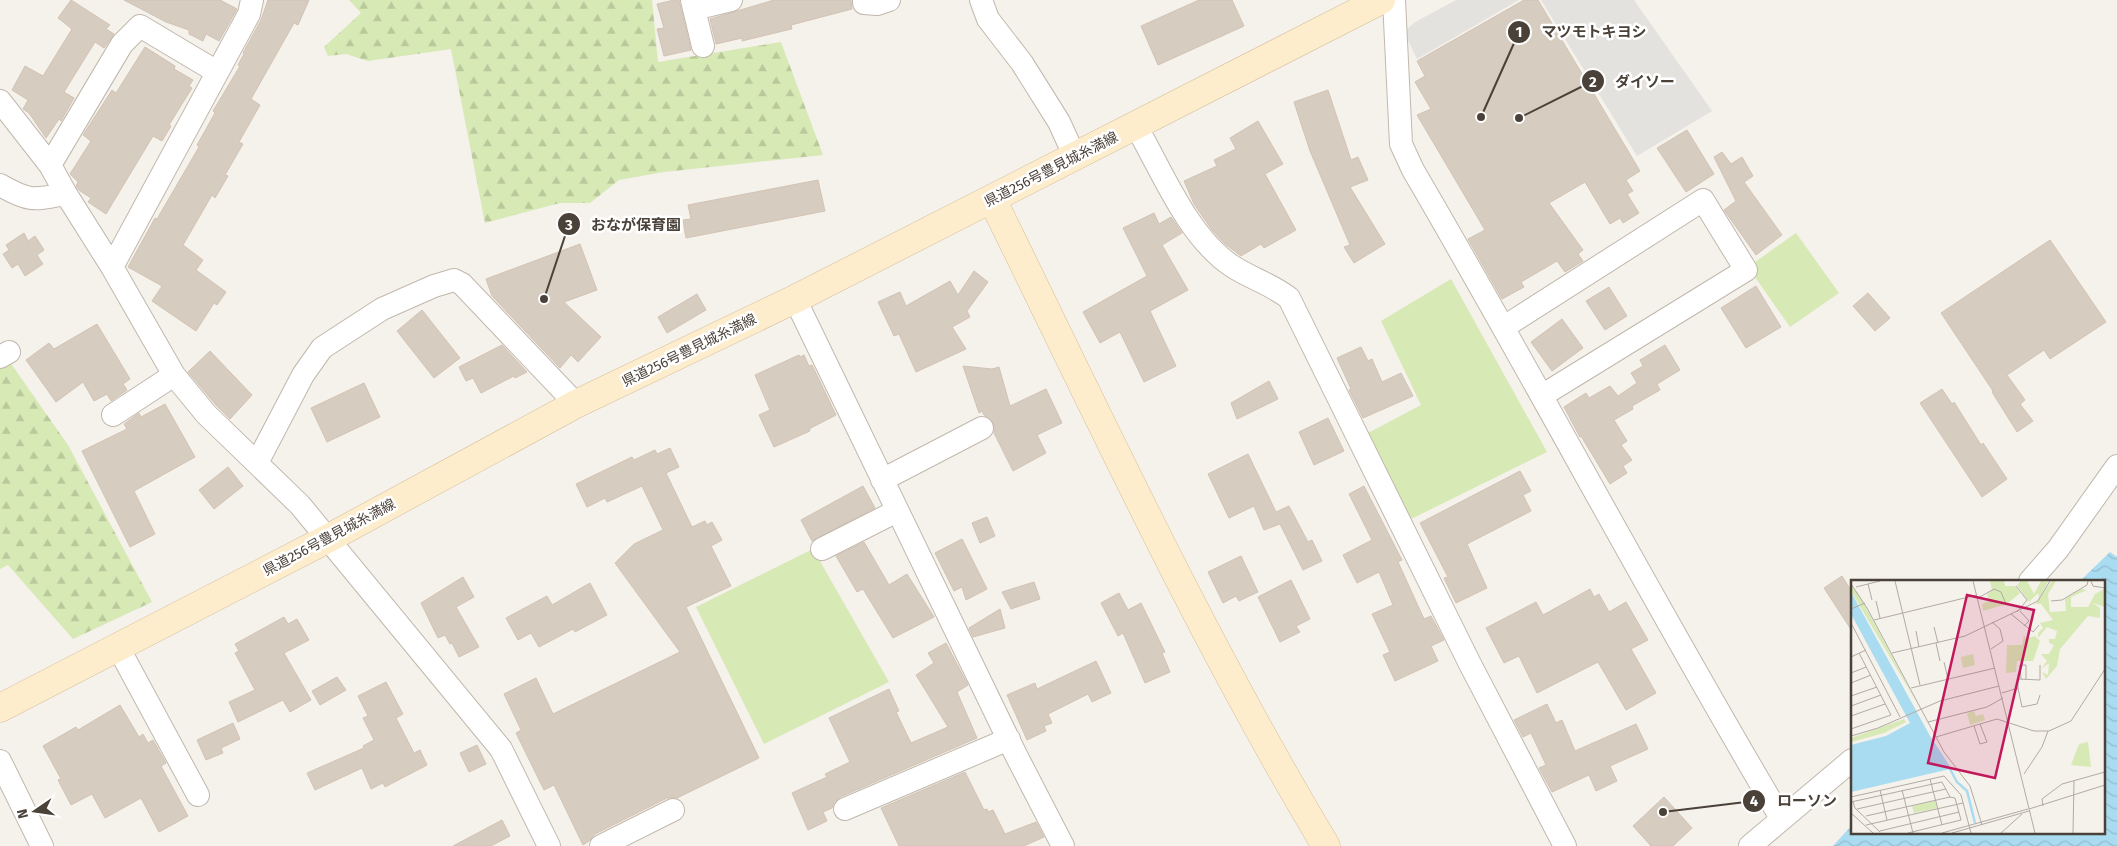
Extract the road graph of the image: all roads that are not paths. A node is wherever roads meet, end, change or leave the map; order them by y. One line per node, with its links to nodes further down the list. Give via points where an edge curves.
1 (252, 0): 10 (street, via 249,14)
2 (731, 0): 8 (street)
3 (864, 0): 4 (street, via 864,3 877,4)
4 (889, 0)
5 (982, 0): 13 (street, via 988,19 1022,63)
6 (1381, 0): 12 (main road, 県道256号豊見城糸満線)
7 (1394, 0): 20 (street, via 1401,144)
8 (694, 4): 9 (street)
9 (703, 46)
10 (217, 72): 14 (street, via 140,26 122,44); 18 (street)
11 (0, 101): 14 (street)
12 (1136, 126): 13 (main road, 県道256号豊見城糸満線); 47 (street, via 1192,226 1212,249 1233,266 1289,298 1470,664)
13 (1075, 157): 17 (main road, 県道256号豊見城糸満線)
14 (50, 166): 16 (street)
15 (0, 185): 16 (street, via 24,198)
16 (66, 194): 18 (street)
17 (992, 199): 19 (main road, 県道256号豊見城糸満線); 46 (main road, via 1183,588 1284,776)
18 (112, 267): 21 (street)
19 (795, 299): 23 (main road, 県道256号豊見城糸満線); 28 (street)
20 (1504, 327): 22 (street); 22 (street, via 1703,200 1746,270)
21 (174, 375): 24 (street); 26 (street, via 206,414)
22 (1542, 395): 41 (street, via 1654,599)
23 (576, 404): 26 (street, via 462,284 454,280 382,309 322,348 303,375); 30 (main road, 県道256号豊見城糸満線)
24 (113, 414)
25 (982, 428): 28 (street)
26 (256, 463): 30 (street)
27 (2117, 466): 32 (street, via 2058,549)
28 (882, 480): 29 (street)
29 (897, 511): 31 (street); 35 (street)
30 (329, 538): 33 (main road, 県道256号豊見城糸満線); 44 (street, via 501,749)
31 (822, 549)
32 (2031, 580)
33 (118, 647): 34 (main road, 県道256号豊見城糸満線); 38 (street)
34 (2, 703)
35 (1009, 738): 39 (street); 42 (street)
36 (0, 761): 43 (street)
37 (1851, 761): 41 (street)
38 (198, 795)
39 (845, 809)
40 (674, 810): 45 (street)
41 (1781, 818): 48 (street)
42 (1054, 843)
43 (42, 846)
44 (549, 846)
45 (601, 846)
46 (1326, 846)
47 (1565, 846)
48 (1750, 846)

